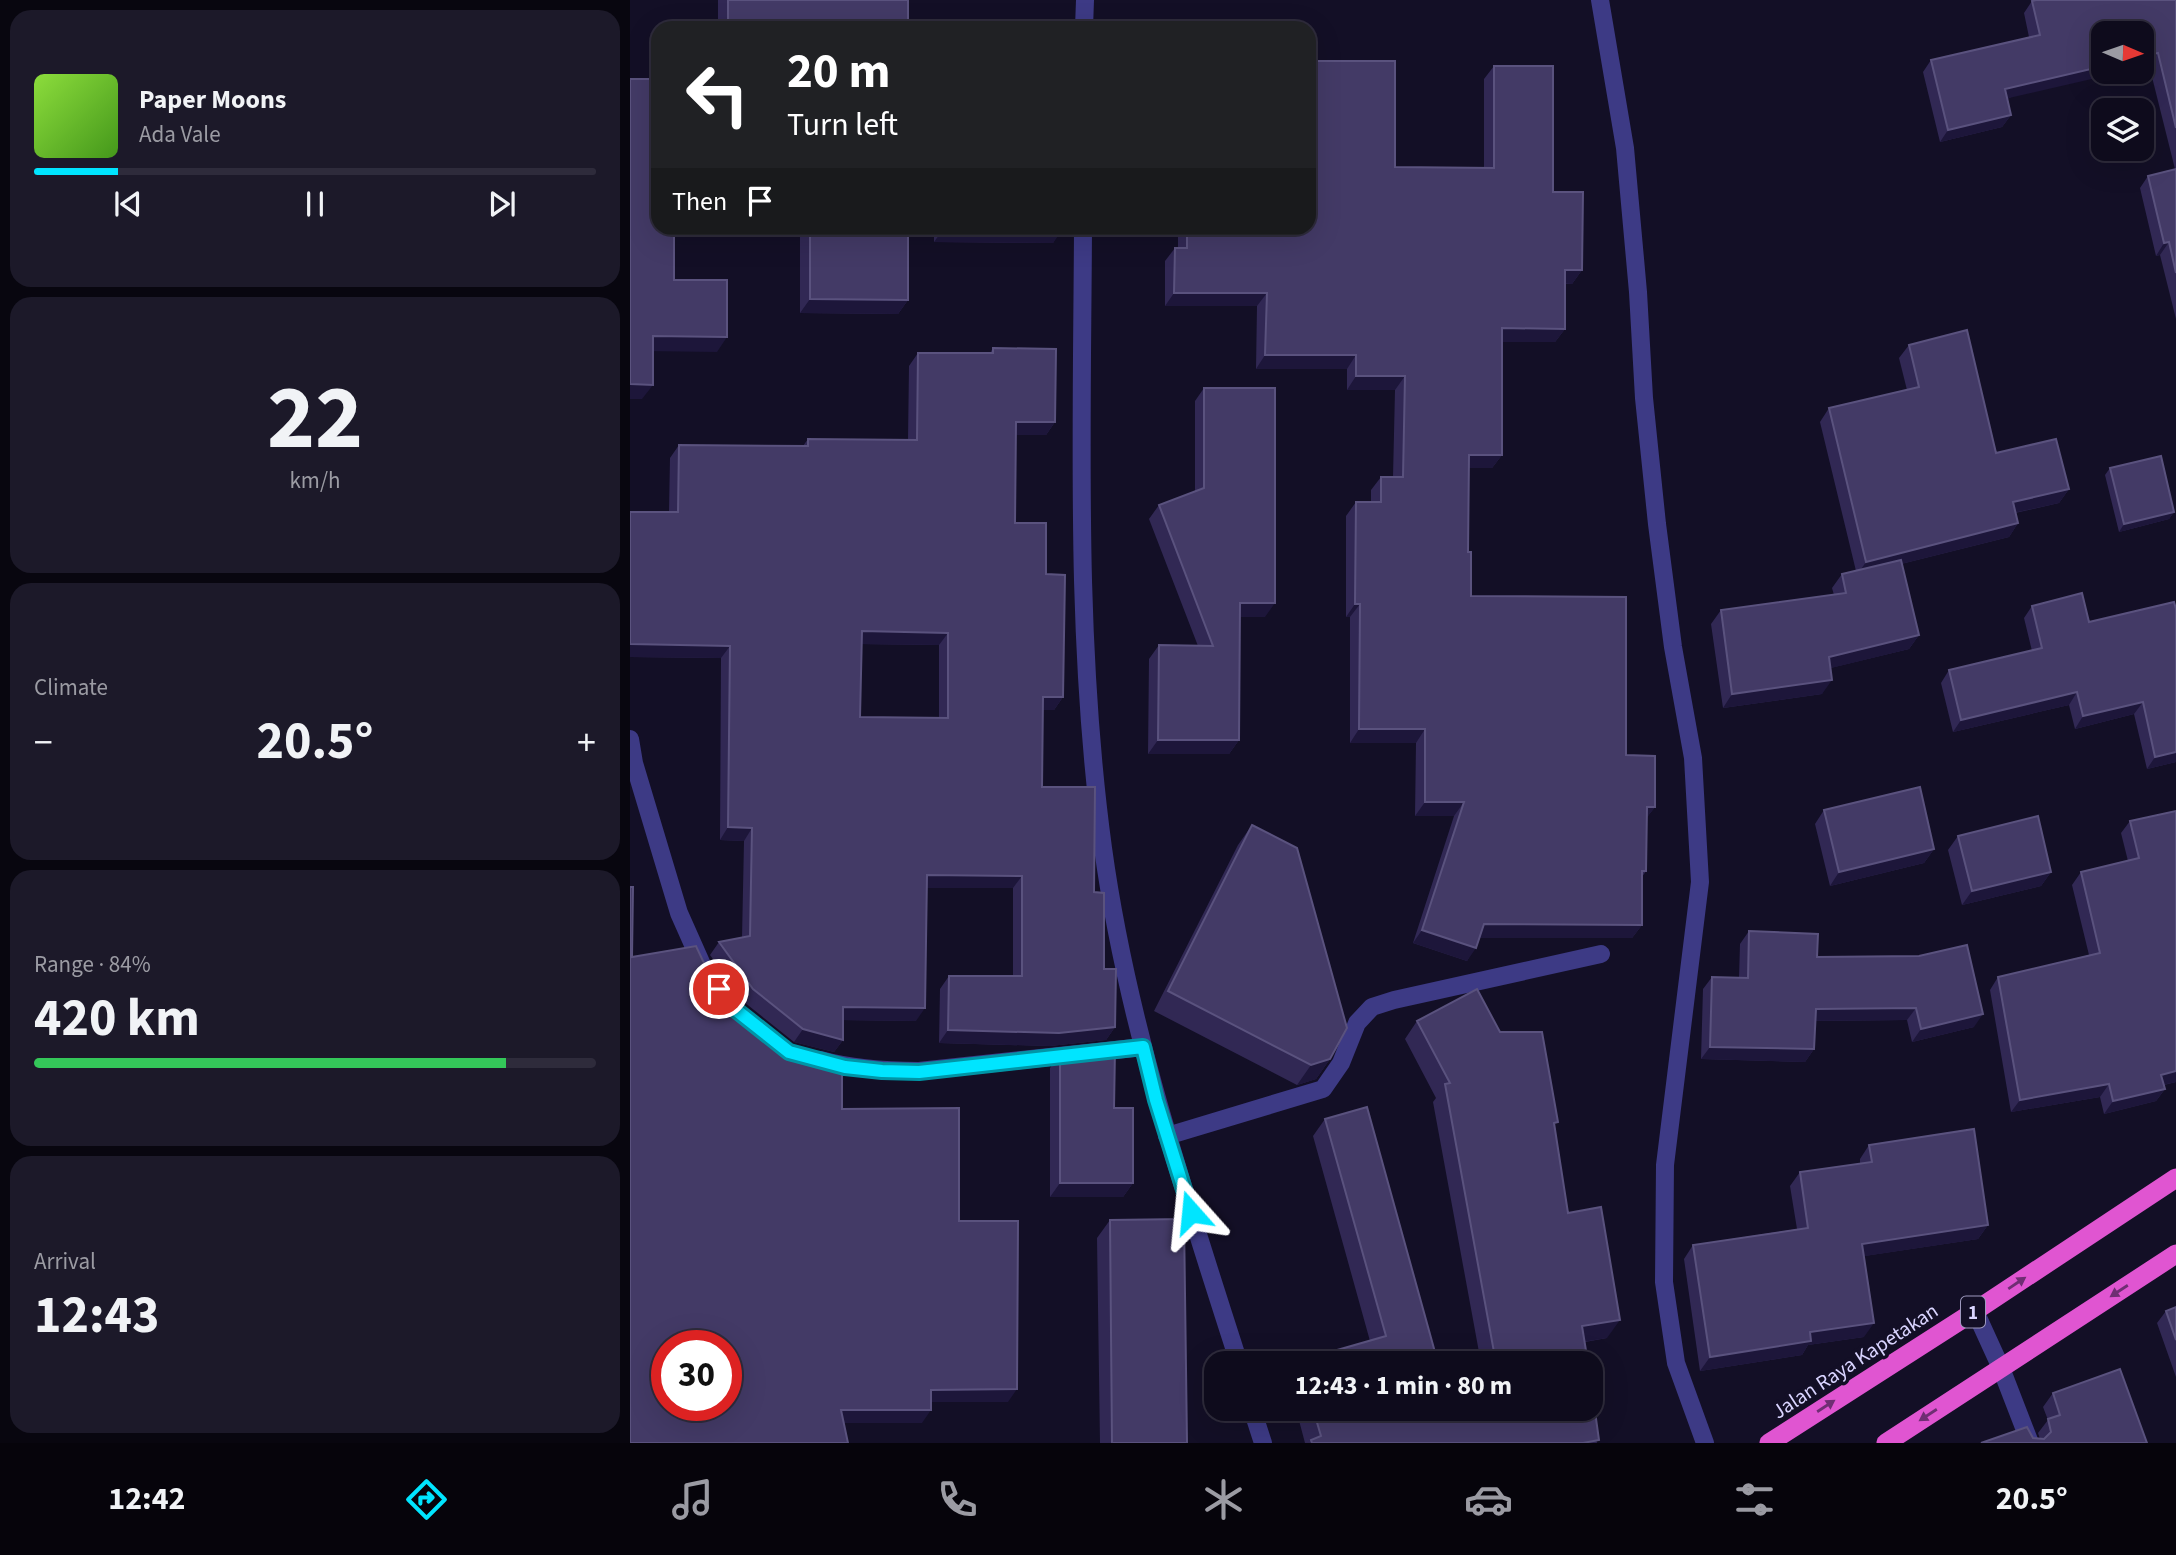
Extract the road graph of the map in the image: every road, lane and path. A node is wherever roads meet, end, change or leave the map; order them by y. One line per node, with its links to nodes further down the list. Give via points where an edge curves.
1 (1085, 0): 3 (street)
2 (1600, 0): 18 (street, via 1625,148 1657,524 1693,758 1700,881 1665,1165 1664,1282 1676,1363)
3 (1084, 21)
4 (1083, 235): 8 (street, via 1081,460 1086,673 1103,847)
5 (630, 739): 7 (street, via 679,913)
6 (1601, 954): 10 (street, via 1372,1007 1357,1023 1341,1063 1323,1089)
7 (711, 978)
8 (1143, 1047): 9 (street, via 919,1072 845,1067); 10 (street)
9 (800, 1055)
10 (1167, 1136): 14 (street)
11 (2176, 1178): 13 (highway, Jalan Raya Kapetakan / 1, one-way to 11)
12 (2176, 1254): 15 (highway, one-way to 15)
13 (1975, 1311): 15 (street); 19 (highway, Jalan Raya Kapetakan / 1, one-way to 13)
14 (1235, 1351)
15 (2001, 1368): 20 (highway, one-way to 20); 21 (street)
16 (1256, 1421): 17 (street)
17 (1263, 1443)
18 (1705, 1443)
19 (1769, 1443)
20 (1886, 1443)
21 (2030, 1443)

